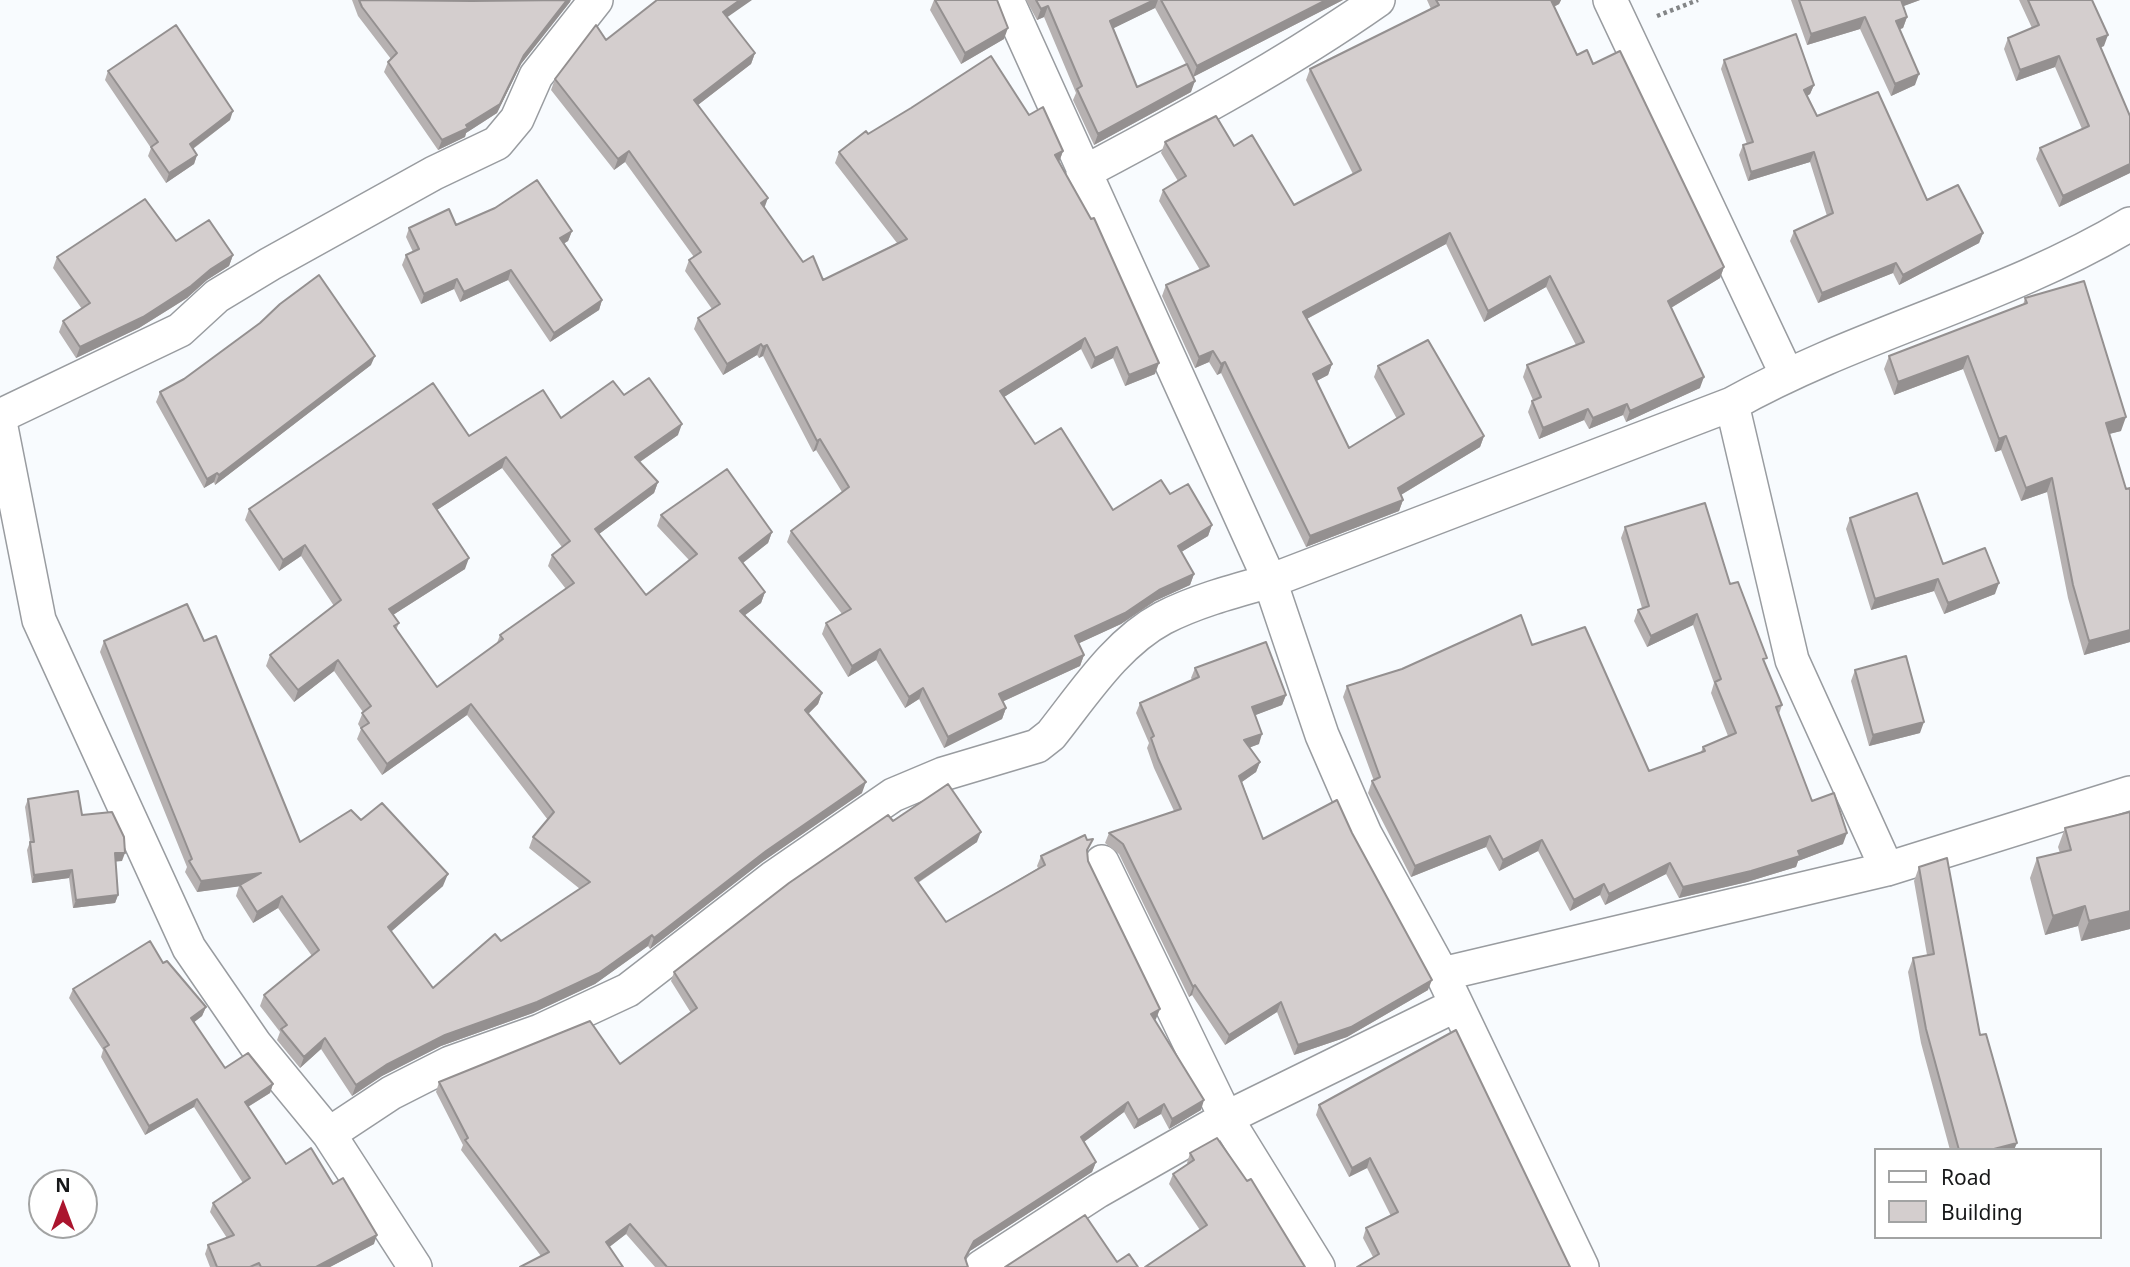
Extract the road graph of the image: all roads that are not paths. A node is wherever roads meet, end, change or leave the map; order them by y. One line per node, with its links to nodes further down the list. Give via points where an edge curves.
1 (596, 0): 9 (street, via 536,76 517,119 497,143 270,264 217,296 180,330)
2 (1007, 0): 5 (street)
3 (1378, 0): 5 (street, via 1244,87)
4 (1617, 14): 7 (street)
5 (1083, 173): 11 (street)
6 (2130, 224): 7 (street, via 1964,304)
7 (1786, 373): 8 (street)
8 (1732, 404): 11 (street); 14 (street, via 1792,660)
9 (0, 416)
10 (0, 422): 18 (street, via 40,620 189,948 255,1044)
11 (1270, 581): 15 (street, via 1322,735 1365,835); 18 (street, via 1162,618 1128,645 1037,747 943,774 893,795 774,877 628,990 540,1031 450,1063 391,1093)
12 (2130, 793): 14 (street)
13 (1102, 862): 17 (street)
14 (1887, 869): 15 (street)
15 (1442, 974): 16 (street)
16 (1456, 1005): 17 (street); 22 (street)
17 (1226, 1118): 20 (street, via 1098,1191); 21 (street)
18 (329, 1134): 19 (street)
19 (415, 1267)
20 (981, 1267)
21 (1318, 1267)
22 (1582, 1267)

